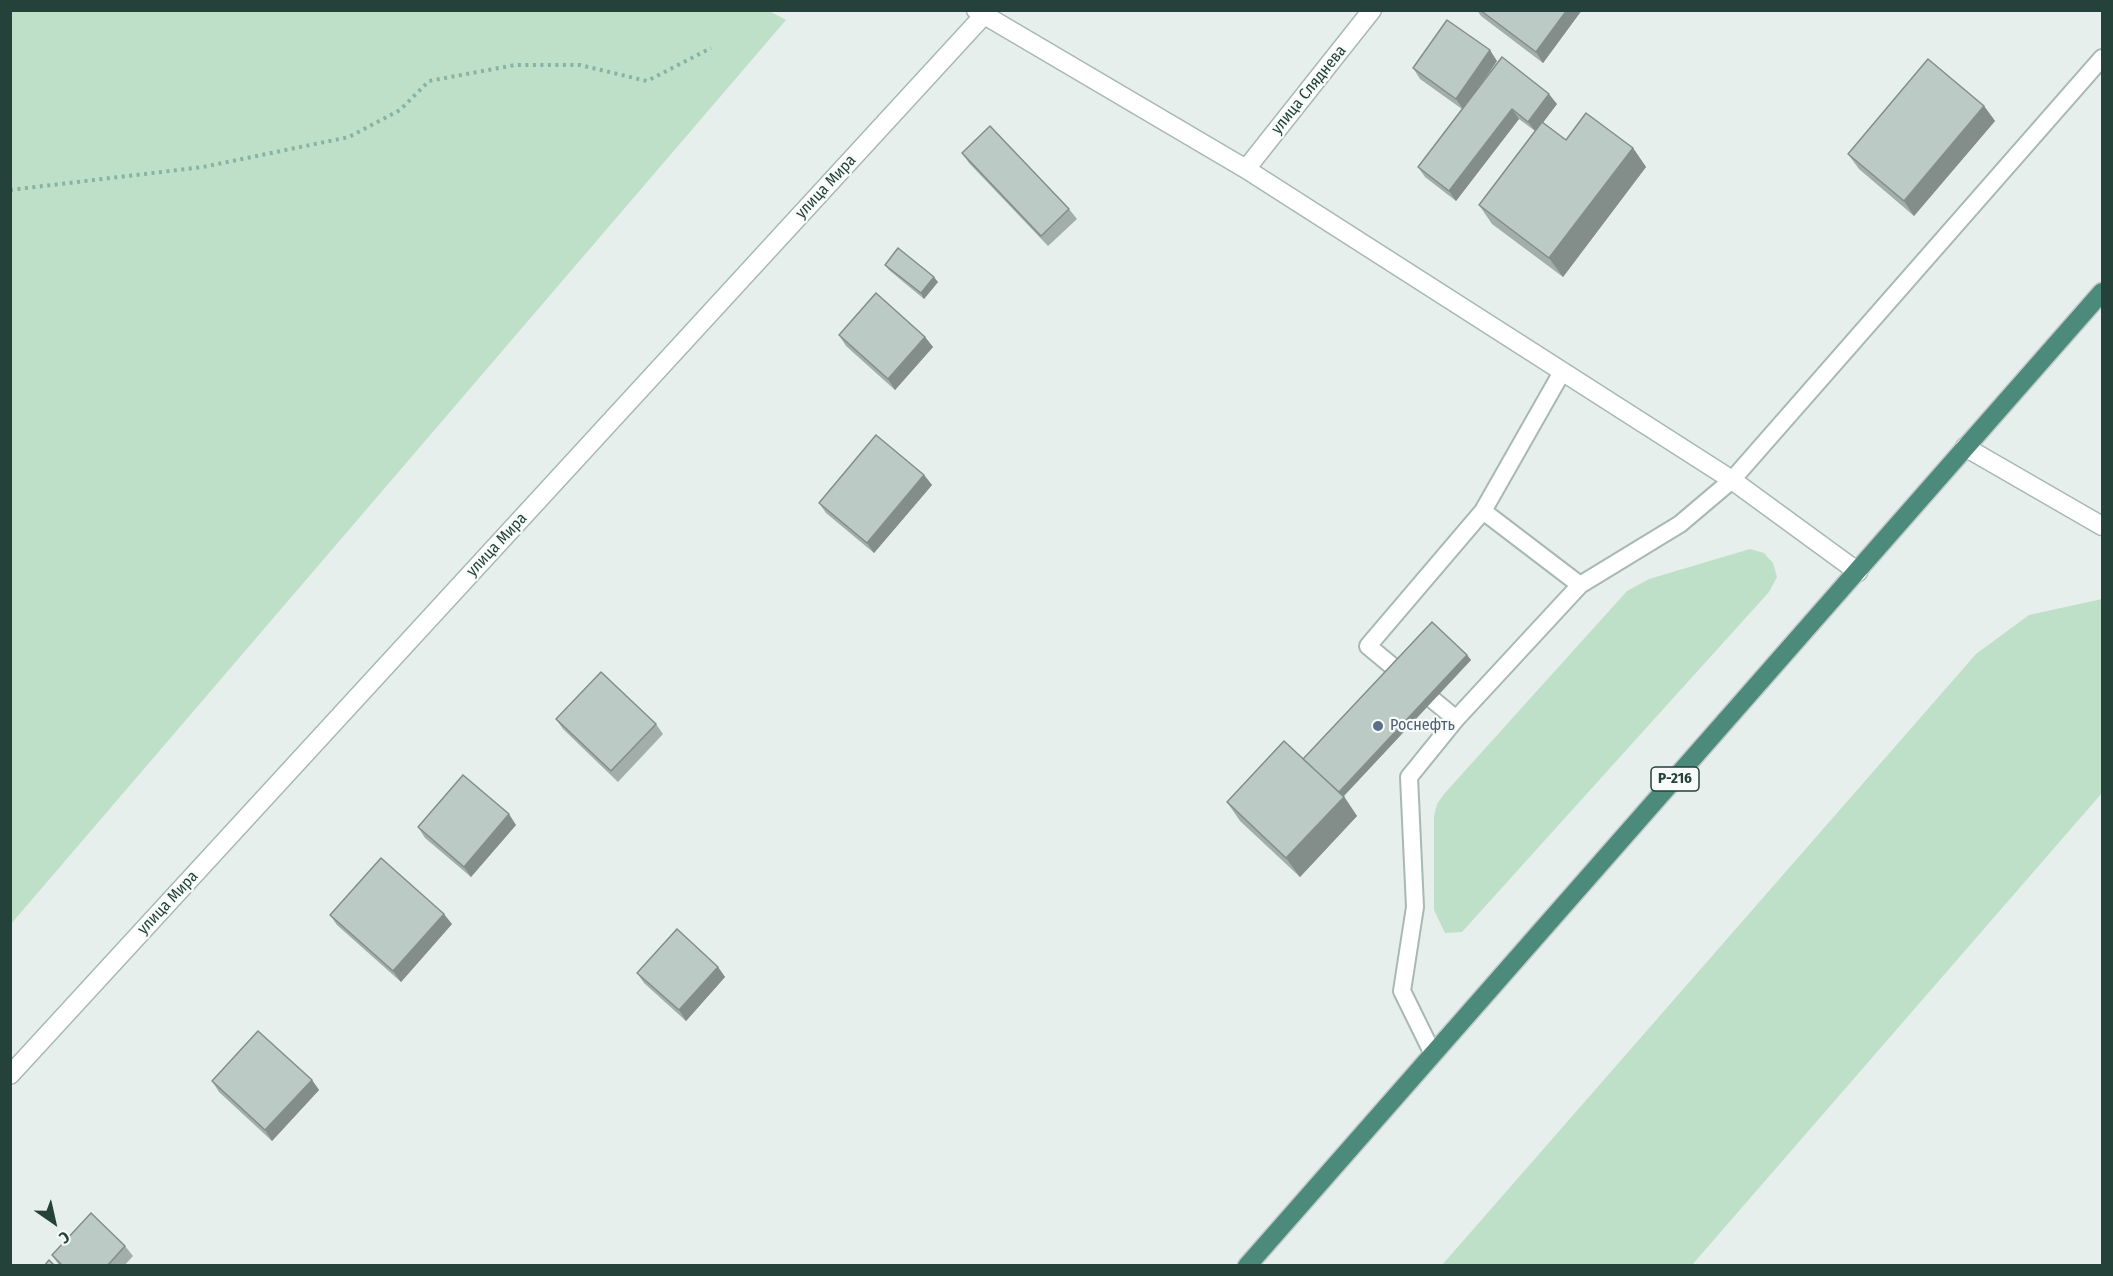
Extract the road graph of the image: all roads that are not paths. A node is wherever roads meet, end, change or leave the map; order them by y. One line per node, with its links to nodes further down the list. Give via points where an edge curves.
1 (1372, 10): 4 (street, улица Сляднева)
2 (980, 13): 4 (street); 15 (street, улица Мира)
3 (2103, 58): 8 (lane)
4 (1246, 169): 6 (street)
5 (2103, 292): 7 (highway, Р-216)
6 (1562, 372): 8 (street); 9 (lane)
7 (1965, 447): 10 (street); 11 (highway, Р-216)
8 (1732, 480): 11 (street); 12 (lane, via 1680,524)
9 (1483, 511): 12 (lane); 13 (lane, via 1368,646)
10 (2103, 526)
11 (1858, 572): 14 (highway, Р-216)
12 (1580, 585): 13 (lane)
13 (1455, 719): 14 (lane, via 1409,777 1415,907 1402,991)
14 (1432, 1054): 16 (highway, Р-216)
15 (10, 1075)
16 (1247, 1266)

